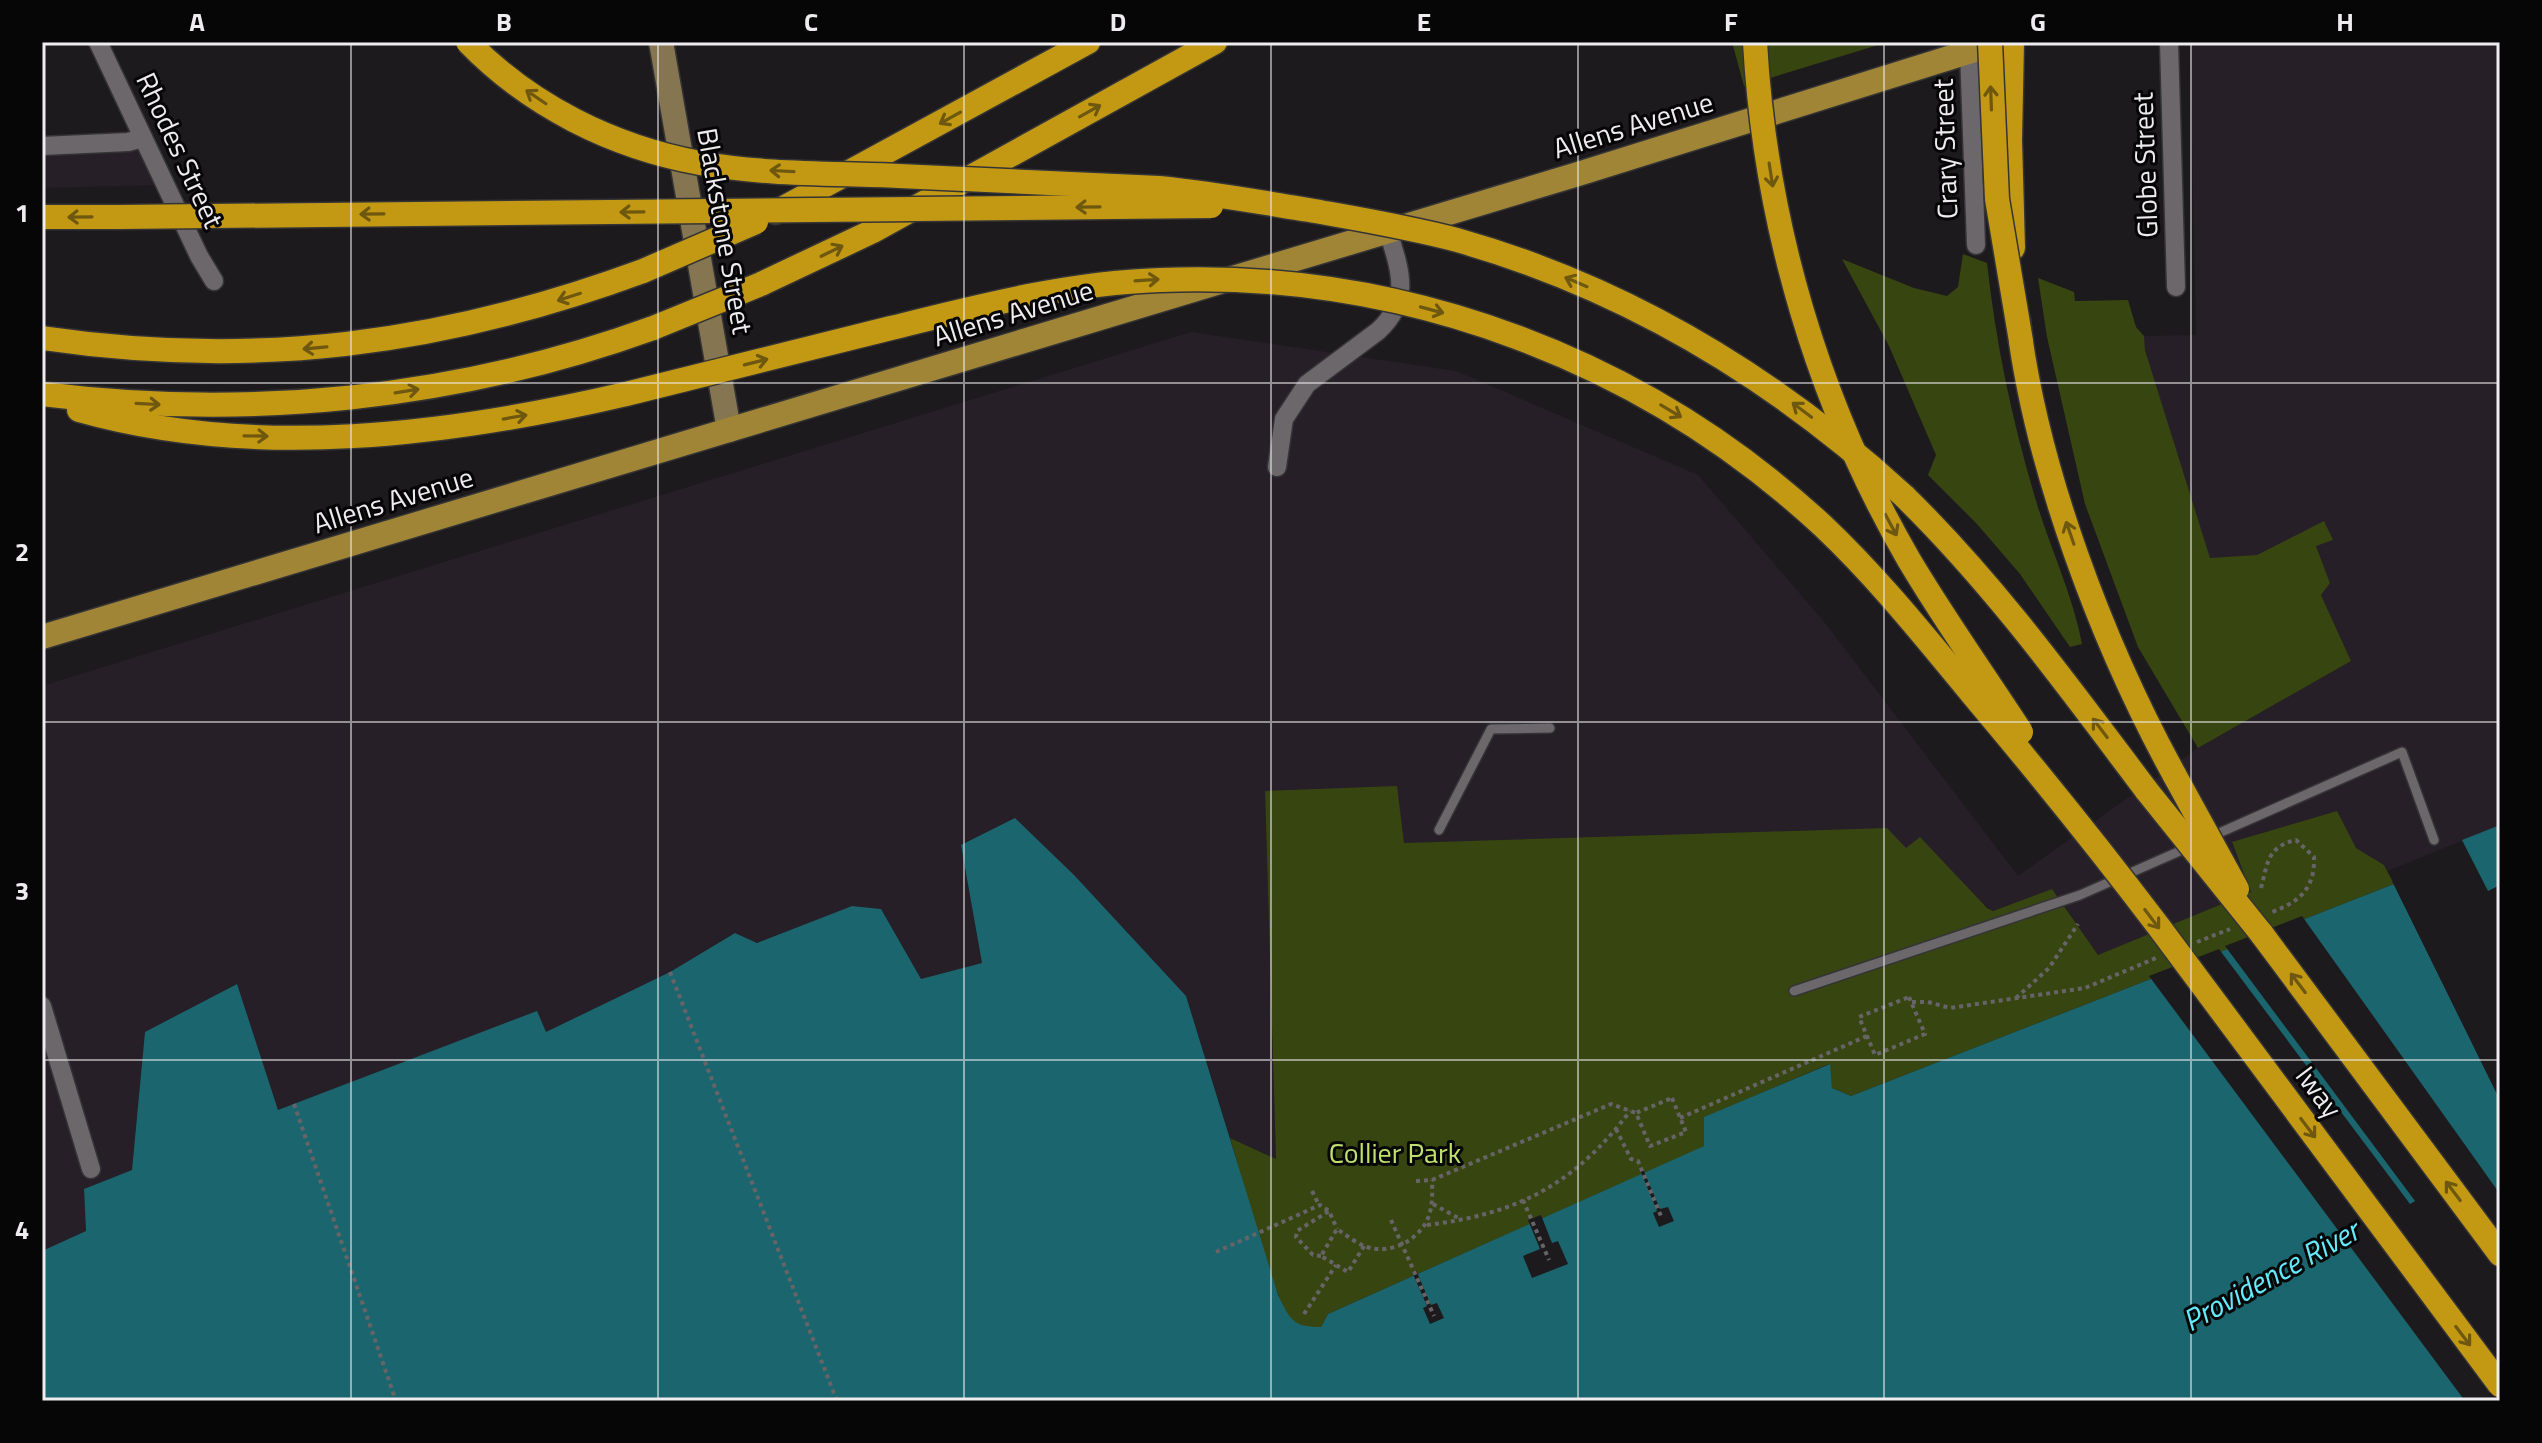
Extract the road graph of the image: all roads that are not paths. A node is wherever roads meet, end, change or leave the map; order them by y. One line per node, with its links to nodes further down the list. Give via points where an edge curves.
1 (98, 42): 12 (street, Rhodes Street)
2 (468, 42): 14 (highway, one-way to 2, bridge, via 1159,188 702,163 636,146 573,120 522,88)
3 (661, 42): 23 (street, Blackstone Street)
4 (1088, 42): 20 (highway, one-way to 20, bridge, via 756,222 643,271 545,305 409,336 266,351 189,352)
5 (1227, 42): 10 (highway)
6 (1755, 42): 28 (highway, one-way to 28, bridge, via 1782,237 1841,420 1915,569)
7 (2000, 42): 11 (main road, Allens Avenue)
8 (2012, 42): 21 (highway, bridge, via 2011,176)
9 (2169, 42): 19 (street, Globe Street)
10 (1208, 46): 22 (highway, one-way to 10, bridge, via 182,405 337,400 489,375 596,347 761,284 873,231)
11 (1980, 47): 16 (main road, Allens Avenue); 17 (street, Crary Street); 21 (highway, one-way to 11, bridge, via 1997,199)
12 (143, 138): 13 (street); 18 (street, Rhodes Street)
13 (42, 146)
14 (1305, 210): 15 (highway, one-way to 15, bridge, via 1195,206); 30 (highway, one-way to 14, bridge, via 1961,553 1822,426 1758,378 1632,307 1561,276 1479,247 1381,222)
15 (42, 217)
16 (1388, 231): 23 (main road, Allens Avenue); 24 (street, via 1401,284 1398,306 1378,331 1307,384 1284,419)
17 (1976, 245)
18 (214, 281)
19 (2176, 287)
20 (42, 338)
21 (2021, 341): 30 (highway, one-way to 21, bridge, via 2127,678 2048,463)
22 (42, 396): 28 (highway, one-way to 28, bridge, via 105,417 183,431 384,433 545,412 1006,300 1121,282 1286,283 1385,298 1533,343 1626,385 1765,476 1876,580)
23 (729, 430): 25 (main road, Allens Avenue)
24 (1277, 467)
25 (42, 637)
26 (1550, 728): 27 (lane, via 1491,729)
27 (1439, 830)
28 (2089, 834): 35 (highway, Iway, one-way to 35, bridge)
29 (2434, 840): 31 (lane, via 2402,752 2080,895)
30 (2261, 933): 34 (highway, Iway, one-way to 30)
31 (1794, 991)
32 (42, 1006): 33 (street)
33 (91, 1169)
34 (2500, 1254)
35 (2500, 1385)

